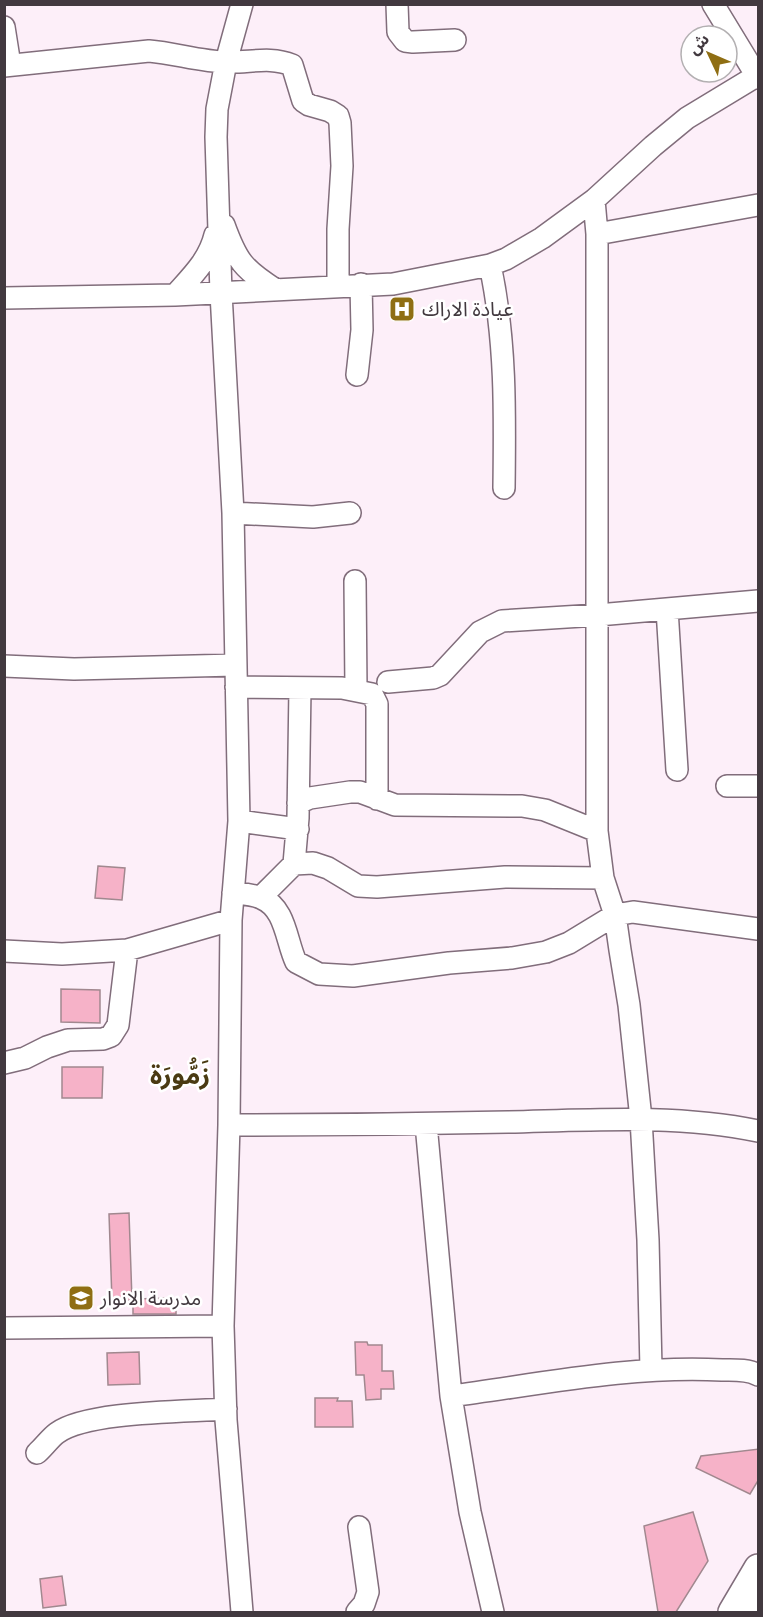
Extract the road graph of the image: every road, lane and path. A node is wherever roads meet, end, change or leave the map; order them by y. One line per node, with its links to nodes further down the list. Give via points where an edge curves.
1 (242, 4): 6 (street)
2 (397, 4): 5 (street, via 398,32 405,41)
3 (715, 6): 8 (street)
4 (4, 27): 7 (street)
5 (454, 40)
6 (226, 62): 7 (street, via 149,51); 11 (street, via 217,109); 15 (street, via 267,59 292,65 303,100 338,116 342,166)
7 (7, 65)
8 (758, 76): 9 (street, via 687,118)
9 (594, 200): 12 (street); 13 (street, via 542,238)
10 (759, 205): 12 (street)
11 (218, 215): 16 (street, via 240,262); 17 (street); 18 (street, via 212,249)
12 (597, 234): 27 (street)
13 (490, 265): 14 (street, via 415,281); 21 (street, via 502,344)
14 (361, 285): 15 (street); 20 (street)
15 (339, 286): 16 (street)
16 (276, 290): 17 (street)
17 (221, 293): 18 (street); 22 (street)
18 (175, 295): 19 (street)
19 (4, 298)
20 (357, 375)
21 (504, 488)
22 (233, 513): 23 (street, via 313,517); 28 (street)
23 (351, 513)
24 (355, 581): 33 (street)
25 (759, 601): 26 (street)
26 (667, 609): 27 (street); 34 (street)
27 (598, 615): 30 (street, via 502,621 480,632 440,675); 41 (street)
28 (235, 665): 29 (street, via 74,669); 31 (street)
29 (4, 666)
30 (388, 682)
31 (236, 687): 32 (street); 39 (street)
32 (300, 688): 33 (street); 38 (street)
33 (356, 690): 37 (street, via 372,694 377,704)
34 (677, 770)
35 (727, 786): 36 (street)
36 (759, 786)
37 (377, 800): 38 (street, via 350,792); 41 (street, via 412,806 522,806 544,810)
38 (298, 803): 40 (street)
39 (239, 821): 40 (street); 44 (street)
40 (298, 829): 42 (street)
41 (597, 831): 43 (street)
42 (294, 864): 43 (street, via 313,863 358,886 377,888 505,877); 45 (street)
43 (603, 878): 46 (street)
44 (233, 892): 45 (street); 47 (street)
45 (261, 897): 46 (street, via 280,914 296,962 319,974 353,976 546,952)
46 (615, 915): 48 (street, via 644,912); 52 (street)
47 (231, 920): 49 (street); 54 (street)
48 (759, 929)
49 (127, 950): 50 (street, via 62,954); 51 (street, via 118,1025 111,1036 103,1040 68,1040)
50 (4, 951)
51 (4, 1063)
52 (641, 1119): 53 (street); 55 (street); 58 (street)
53 (426, 1124): 54 (street); 60 (street)
54 (229, 1125): 56 (street)
55 (759, 1131)
56 (223, 1326): 57 (street); 61 (street)
57 (4, 1328)
58 (651, 1369): 59 (street, via 737,1370); 60 (street)
59 (759, 1375)
60 (451, 1396): 67 (street, via 470,1512)
61 (226, 1409): 62 (street, via 123,1415 77,1424 57,1433); 65 (street)
62 (37, 1453)
63 (359, 1527): 66 (street, via 368,1592)
64 (759, 1568): 68 (main road)
65 (242, 1612)
66 (357, 1612)
67 (493, 1612)
68 (732, 1612)

